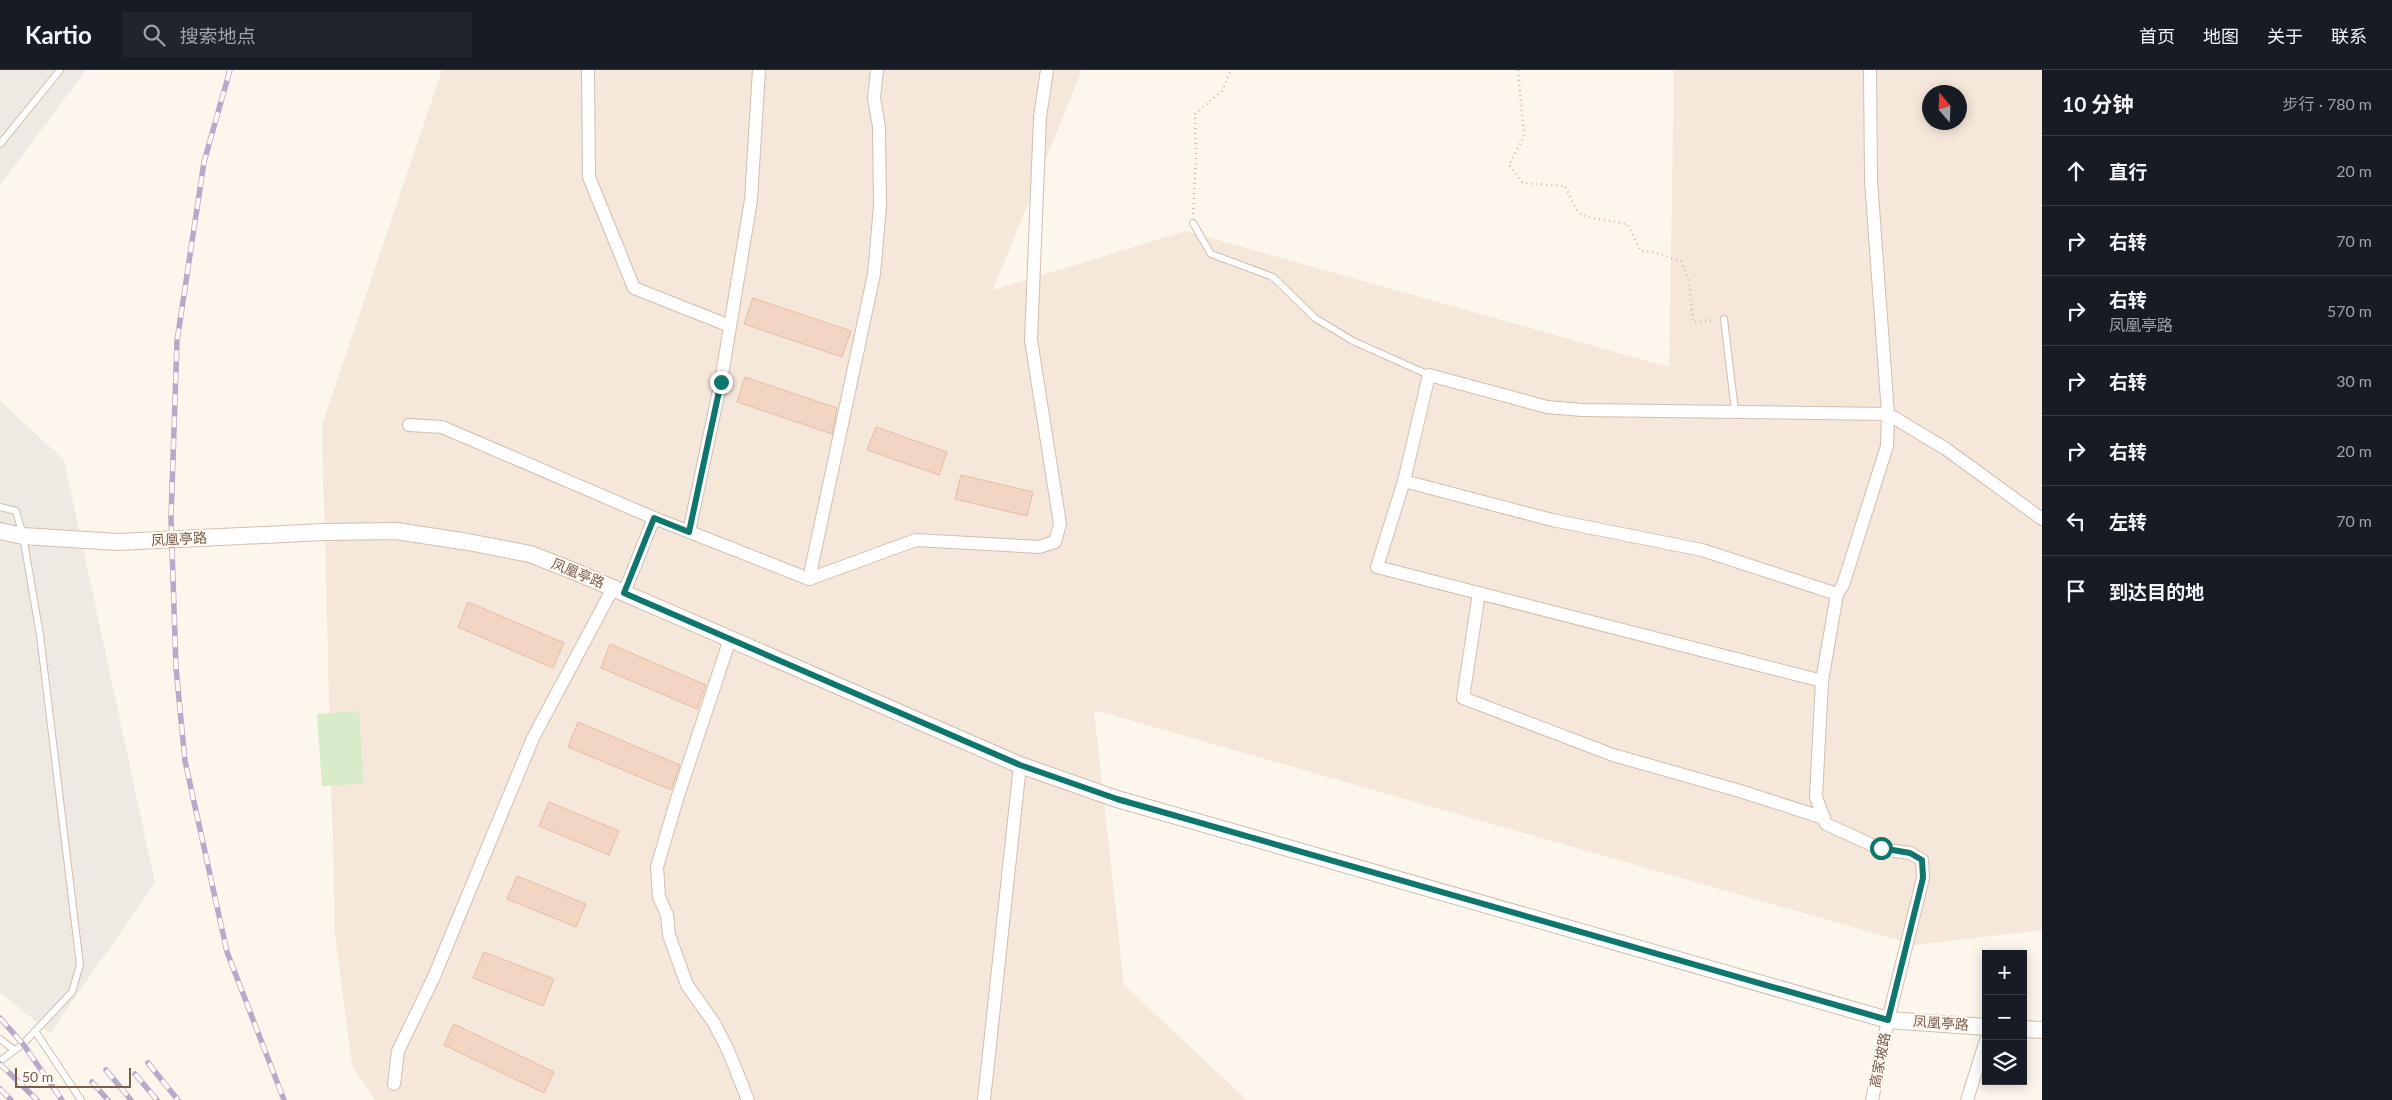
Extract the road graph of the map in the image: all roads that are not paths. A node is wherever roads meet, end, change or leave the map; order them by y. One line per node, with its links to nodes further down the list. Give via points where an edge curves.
1 (60, 70): 7 (lane)
2 (588, 70): 10 (street, via 589,177 634,288)
3 (759, 70): 10 (street, via 751,200)
4 (877, 70): 22 (street, via 874,98 879,127 880,206 874,274)
5 (1047, 70): 22 (street, via 1040,118 1030,340 1060,524 1054,542 1039,547 916,540)
6 (1870, 70): 13 (street, via 1871,180)
7 (0, 144)
8 (1193, 223): 11 (lane, via 1212,254 1274,277 1315,318 1353,341)
9 (1724, 319): 12 (lane)
10 (730, 326): 20 (street)
11 (1429, 375): 12 (street, via 1547,407); 15 (street)
12 (1735, 411): 13 (street)
13 (1888, 414): 18 (street, via 1946,449); 25 (street, via 1887,446 1843,585)
14 (409, 425): 17 (street, via 442,427)
15 (1404, 482): 24 (street, via 1378,568); 25 (street, via 1552,520 1702,550)
16 (0, 507): 21 (lane, via 16,511)
17 (654, 518): 20 (street); 23 (street)
18 (2042, 519)
19 (0, 531): 21 (street, 凤凰亭路)
20 (689, 532): 22 (street)
21 (24, 536): 23 (street, 凤凰亭路, via 118,542 396,531 530,554); 33 (lane, via 40,635 80,965 72,992)
22 (809, 579)
23 (619, 590): 26 (street, 凤凰亭路); 39 (street, via 533,738 433,979 398,1051)
24 (1480, 593): 27 (street); 29 (street, via 1463,698 1613,755)
25 (1837, 594): 27 (street)
26 (730, 639): 28 (street, 凤凰亭路); 41 (street, via 657,867 659,898 687,985 714,1023)
27 (1822, 681): 29 (street, via 1816,797)
28 (1020, 765): 30 (street, 凤凰亭路, via 1117,799); 42 (street)
29 (1824, 818): 30 (street, 高家坡路, via 1826,824 1881,848 1910,853 1922,860 1923,878)
30 (1888, 1020): 31 (street, 凤凰亭路); 43 (street, 高家坡路)
31 (1982, 1027)
32 (2027, 1029): 34 (street)
33 (35, 1030): 36 (lane); 40 (lane)
34 (2042, 1030)
35 (0, 1039): 36 (lane)
36 (14, 1050): 38 (lane)
37 (1982, 1053): 44 (street)
38 (0, 1061)
39 (394, 1084)
40 (81, 1100)
41 (748, 1100)
42 (984, 1100)
43 (1872, 1100)
44 (1967, 1100)

